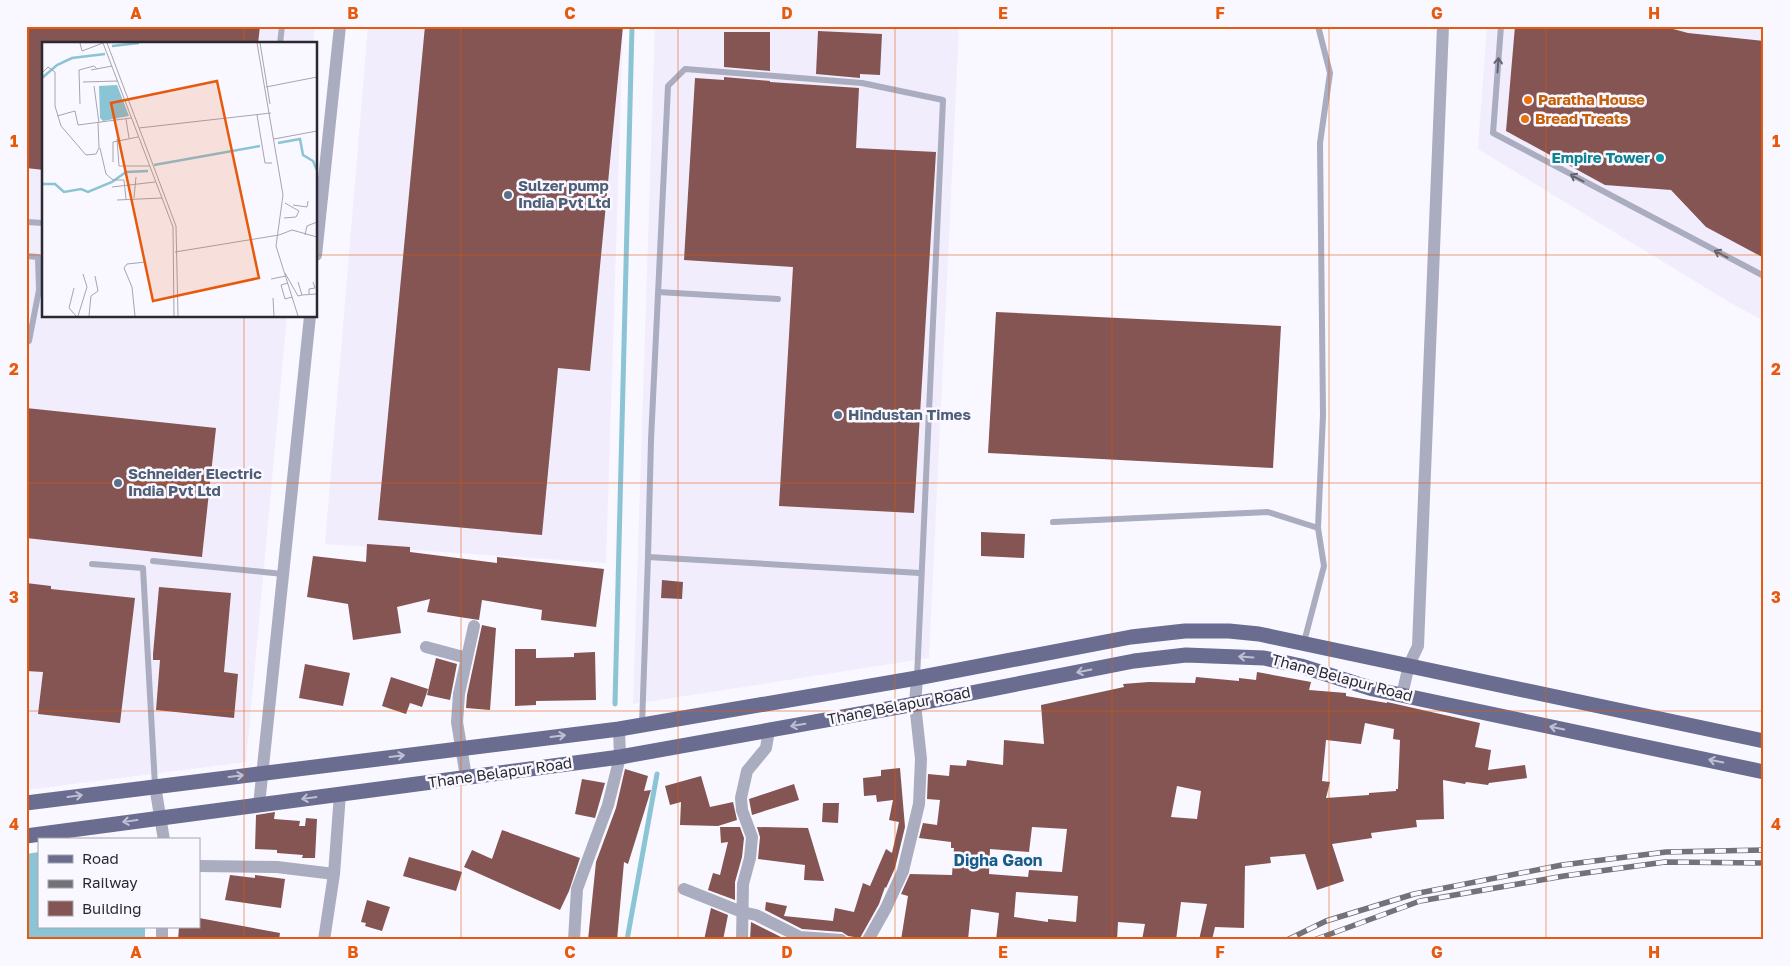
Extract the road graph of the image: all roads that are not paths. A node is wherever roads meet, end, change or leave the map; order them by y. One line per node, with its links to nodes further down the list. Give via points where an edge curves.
1 (282, 26): 6 (lane)
2 (340, 26): 9 (street)
3 (1318, 26): 17 (lane, via 1330,72 1320,143 1323,415)
4 (1443, 26): 27 (street, via 1418,646)
5 (1501, 26): 11 (lane, one-way to 5, via 1494,133)
6 (280, 42)
7 (26, 222): 8 (lane)
8 (42, 223)
9 (318, 236)
10 (26, 256): 15 (lane, via 38,257 39,290)
11 (1764, 276)
12 (658, 292): 13 (lane); 18 (lane); 21 (lane, via 668,86 685,70 862,83 943,100)
13 (778, 299)
14 (310, 318): 22 (street)
15 (26, 344)
16 (1053, 522): 17 (lane, via 1268,512)
17 (1318, 528): 24 (lane, via 1324,566)
18 (648, 557): 21 (lane); 31 (lane)
19 (153, 561): 22 (lane)
20 (92, 564): 40 (lane, via 144,568)
21 (920, 573): 28 (lane)
22 (283, 574): 38 (street)
23 (474, 626): 26 (street)
24 (1303, 644): 27 (main road, Thane Belapur Road); 28 (main road, Thane Belapur Road, via 1259,634 1185,631 1131,637)
25 (426, 647): 26 (street)
26 (467, 658): 35 (street, via 457,722)
27 (1409, 665): 29 (street); 34 (main road, Thane Belapur Road)
28 (916, 678): 30 (street); 31 (main road, Thane Belapur Road)
29 (1402, 695): 30 (main road, Thane Belapur Road, one-way to 30, via 1264,658 1186,655 1134,661); 37 (main road, Thane Belapur Road, one-way to 29)
30 (915, 704): 33 (main road, Thane Belapur Road, one-way to 33); 55 (street, via 921,760 920,804 903,871)
31 (642, 724): 32 (main road, Thane Belapur Road)
32 (619, 729): 35 (main road, Thane Belapur Road, one-way to 32); 36 (street)
33 (769, 730): 36 (main road, Thane Belapur Road); 50 (street, via 766,748 747,772 741,798 752,837 743,884)
34 (1764, 741)
35 (461, 748): 38 (main road, Thane Belapur Road, one-way to 35); 39 (street)
36 (620, 757): 39 (main road, Thane Belapur Road); 52 (street, via 608,805 578,889)
37 (1764, 772)
38 (262, 773): 40 (main road, Thane Belapur Road, one-way to 38); 43 (street)
39 (466, 777): 41 (main road, Thane Belapur Road)
40 (155, 786): 42 (main road, Thane Belapur Road, one-way to 40); 44 (street)
41 (340, 794): 43 (main road, Thane Belapur Road, one-way to 43); 48 (street)
42 (26, 803)
43 (259, 805): 44 (main road, Thane Belapur Road)
44 (160, 817): 45 (main road, Thane Belapur Road, one-way to 45); 46 (street)
45 (26, 836)
46 (164, 838)
47 (200, 866): 48 (street, via 277,867)
48 (334, 874): 51 (street)
49 (684, 889): 50 (street)
50 (742, 912): 53 (street); 54 (street, via 756,915 800,937)
51 (324, 940)
52 (574, 940)
53 (742, 940)
54 (841, 940)
55 (868, 940)

